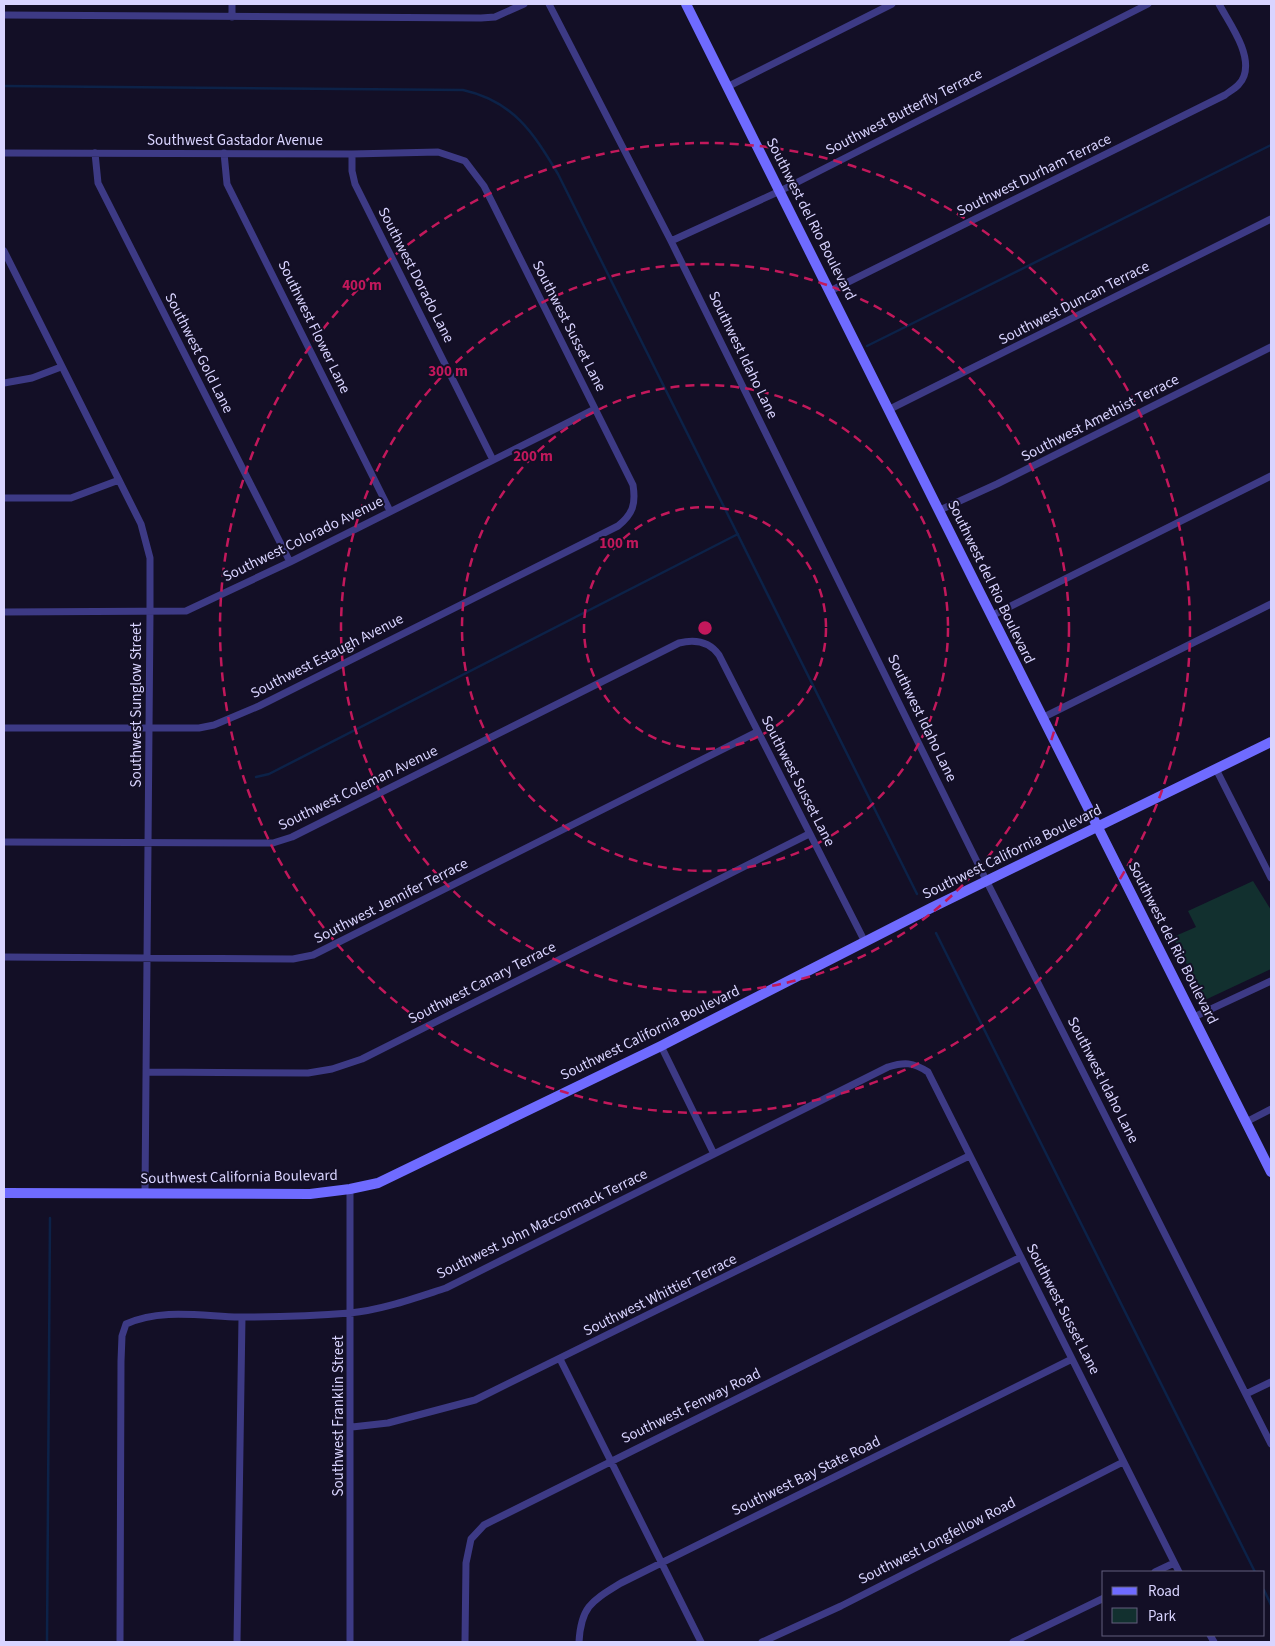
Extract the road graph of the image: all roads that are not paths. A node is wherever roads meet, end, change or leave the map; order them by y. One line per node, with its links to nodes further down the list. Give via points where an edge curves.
1 (232, 4): 9 (street)
2 (524, 4): 9 (street, via 488,18)
3 (549, 4): 18 (street, Southwest Idaho Lane)
4 (686, 4): 10 (street, Southwest del Rio Boulevard)
5 (892, 4): 10 (street)
6 (1148, 4): 16 (street, Southwest Butterfly Terrace)
7 (1219, 4): 20 (street, Southwest Durham Terrace, via 1246,62 1245,75 1239,85 1225,95)
8 (4, 15): 9 (street)
9 (232, 17)
10 (727, 87): 16 (street, Southwest del Rio Boulevard)
11 (4, 153): 12 (street, Southwest Gastador Avenue)
12 (95, 153): 13 (street, Southwest Gastador Avenue); 33 (street, Southwest Gold Lane, via 98,183)
13 (224, 153): 14 (street, Southwest Gastador Avenue); 32 (street, Southwest Flower Lane, via 227,184)
14 (352, 154): 15 (street, Southwest Gastador Avenue, via 438,152); 26 (street, Southwest Dorado Lane, via 355,184)
15 (465, 161): 24 (street, Southwest Susset Lane, via 484,186)
16 (780, 190): 18 (street, Southwest Butterfly Terrace); 20 (street, Southwest del Rio Boulevard)
17 (1271, 219): 25 (street, Southwest Duncan Terrace)
18 (671, 241): 50 (street, Southwest Idaho Lane)
19 (4, 251): 22 (street, Southwest Sunglow Street)
20 (830, 291): 25 (street, Southwest del Rio Boulevard)
21 (1271, 347): 31 (street, Southwest Amethist Terrace)
22 (61, 367): 23 (street, via 32,378); 28 (street, Southwest Sunglow Street)
23 (4, 383)
24 (596, 409): 26 (street, Southwest Colorado Avenue); 30 (street, Southwest Susset Lane, via 633,485)
25 (888, 410): 31 (street, Southwest del Rio Boulevard)
26 (494, 460): 32 (street, Southwest Colorado Avenue)
27 (1271, 476): 37 (street)
28 (119, 480): 29 (street, via 71,498); 36 (street, Southwest Sunglow Street, via 140,524 150,558)
29 (4, 498)
30 (633, 509): 41 (street, Southwest Estaugh Avenue, via 618,526 242,714 199,728)
31 (940, 510): 37 (street, Southwest del Rio Boulevard)
32 (390, 511): 33 (street, Southwest Colorado Avenue)
33 (290, 562): 36 (street, Southwest Colorado Avenue, via 186,611)
34 (1271, 604): 39 (street)
35 (4, 612): 36 (street, Southwest Colorado Avenue)
36 (150, 613): 41 (street, Southwest Sunglow Street)
37 (991, 616): 39 (street, Southwest del Rio Boulevard)
38 (697, 641): 42 (street, Southwest Susset Lane, via 710,645 719,655); 48 (street, Southwest Coleman Avenue, via 679,643 292,838 272,843)
39 (1042, 718): 45 (street, Southwest del Rio Boulevard)
40 (4, 728): 41 (street, Southwest Estaugh Avenue)
41 (150, 729): 48 (street, Southwest Sunglow Street)
42 (757, 732): 46 (street, Southwest Susset Lane); 53 (street, Southwest Jennifer Terrace, via 313,955 293,959)
43 (1271, 742): 44 (street, Southwest California Boulevard)
44 (1216, 769): 45 (street, Southwest California Boulevard); 49 (street)
45 (1097, 826): 50 (street, Southwest California Boulevard); 55 (street, Southwest del Rio Boulevard)
46 (809, 834): 51 (street, Southwest Susset Lane); 58 (street, Southwest Canary Terrace, via 362,1059 308,1073)
47 (4, 842): 48 (street, Southwest Coleman Avenue)
48 (148, 843): 53 (street, Southwest Sunglow Street)
49 (1271, 878)
50 (987, 882): 51 (street, Southwest California Boulevard); 73 (street, Southwest Idaho Lane)
51 (864, 942): 56 (street, Southwest California Boulevard)
52 (4, 956): 53 (street, Southwest Jennifer Terrace)
53 (147, 957): 58 (street, Southwest Sunglow Street)
54 (1271, 981): 55 (street)
55 (1194, 1018): 60 (street, Southwest del Rio Boulevard)
56 (661, 1046): 61 (street); 64 (street, Southwest California Boulevard, via 378,1183)
57 (916, 1064): 61 (street, Southwest John Maccormack Terrace, via 904,1062 888,1066); 62 (street, Southwest Susset Lane, via 928,1072)
58 (147, 1072): 66 (street, Southwest Sunglow Street)
59 (1271, 1109): 60 (street)
60 (1246, 1122): 63 (street, Southwest del Rio Boulevard)
61 (714, 1154): 68 (street, Southwest John Maccormack Terrace, via 446,1288)
62 (969, 1156): 67 (street, Southwest Susset Lane); 70 (street, Southwest Whittier Terrace)
63 (1271, 1172)
64 (350, 1190): 66 (street, Southwest California Boulevard, via 310,1194); 68 (street, Southwest Franklin Street)
65 (4, 1193): 66 (street, Southwest California Boulevard)
66 (145, 1193)
67 (1021, 1257): 71 (street, Southwest Susset Lane); 76 (street, Southwest Fenway Road)
68 (352, 1313): 69 (street, Southwest John Maccormack Terrace); 74 (street, Southwest Franklin Street)
69 (242, 1317): 83 (street, Southwest John Maccormack Terrace, via 161,1315 141,1317 126,1324 121,1361); 84 (street)
70 (560, 1359): 74 (street, Southwest Whittier Terrace, via 475,1400 388,1423); 76 (street)
71 (1072, 1359): 77 (street, Southwest Susset Lane); 78 (street, Southwest Bay State Road)
72 (1271, 1382): 73 (street)
73 (1246, 1394): 75 (street, Southwest Idaho Lane)
74 (352, 1427): 85 (street, Southwest Franklin Street)
75 (1271, 1444)
76 (610, 1461): 78 (street); 86 (street, Southwest Fenway Road, via 484,1525 471,1539 466,1563)
77 (1124, 1462): 79 (street, Southwest Susset Lane); 89 (street, Southwest Longfellow Road, via 841,1606)
78 (662, 1563): 87 (street, Southwest Bay State Road, via 621,1583 588,1606 580,1622); 88 (street)
79 (1174, 1563): 80 (street); 81 (street, Southwest Susset Lane)
80 (1157, 1571)
81 (1178, 1571)
82 (1102, 1599): 90 (street)
83 (120, 1642)
84 (238, 1642)
85 (350, 1642)
86 (465, 1642)
87 (579, 1642)
88 (701, 1642)
89 (762, 1642)
90 (1013, 1642)

